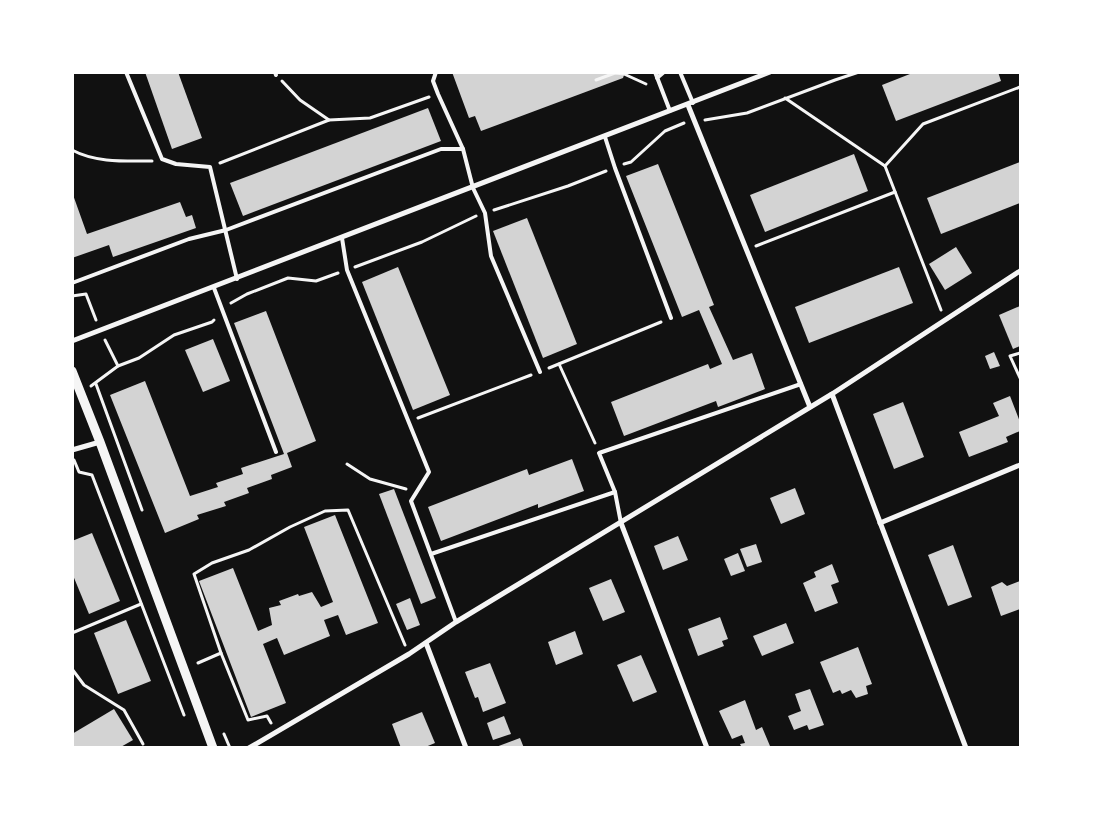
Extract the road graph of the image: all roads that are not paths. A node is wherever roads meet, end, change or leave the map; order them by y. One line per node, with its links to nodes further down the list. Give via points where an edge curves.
1 (126, 72): 13 (lane, via 162,159 176,164 210,167)
2 (436, 72): 11 (lane, via 434,81 438,94)
3 (655, 72): 7 (lane)
4 (664, 72): 7 (lane)
5 (680, 72): 8 (lane)
6 (770, 72): 8 (street)
7 (657, 78): 9 (lane)
8 (690, 104): 9 (street); 23 (street)
9 (670, 111): 10 (street)
10 (605, 137): 12 (street); 19 (lane)
11 (463, 149): 12 (lane); 13 (lane, via 441,149)
12 (473, 188): 14 (street); 22 (lane, via 485,213 491,256)
13 (226, 230): 16 (lane); 17 (lane, via 189,239)
14 (342, 238): 16 (street); 33 (lane, via 347,270 429,472 411,501)
15 (1020, 271): 24 (street)
16 (237, 279): 18 (street)
17 (72, 283)
18 (214, 288): 20 (street); 28 (lane)
19 (671, 318)
20 (72, 341)
21 (72, 371): 26 (street)
22 (540, 372)
23 (801, 384): 25 (street); 30 (lane, via 599,453)
24 (832, 394): 25 (street); 32 (street)
25 (810, 407): 31 (street)
26 (100, 442): 27 (street); 36 (street)
27 (72, 450)
28 (276, 452)
29 (1020, 465): 32 (street)
30 (615, 492): 31 (lane); 33 (lane)
31 (621, 522): 34 (street); 39 (street)
32 (880, 522): 40 (street)
33 (431, 554): 34 (lane)
34 (456, 622): 35 (street)
35 (426, 643): 37 (street); 38 (street)
36 (213, 748)
37 (249, 748)
38 (466, 748)
39 (707, 748)
40 (966, 748)

